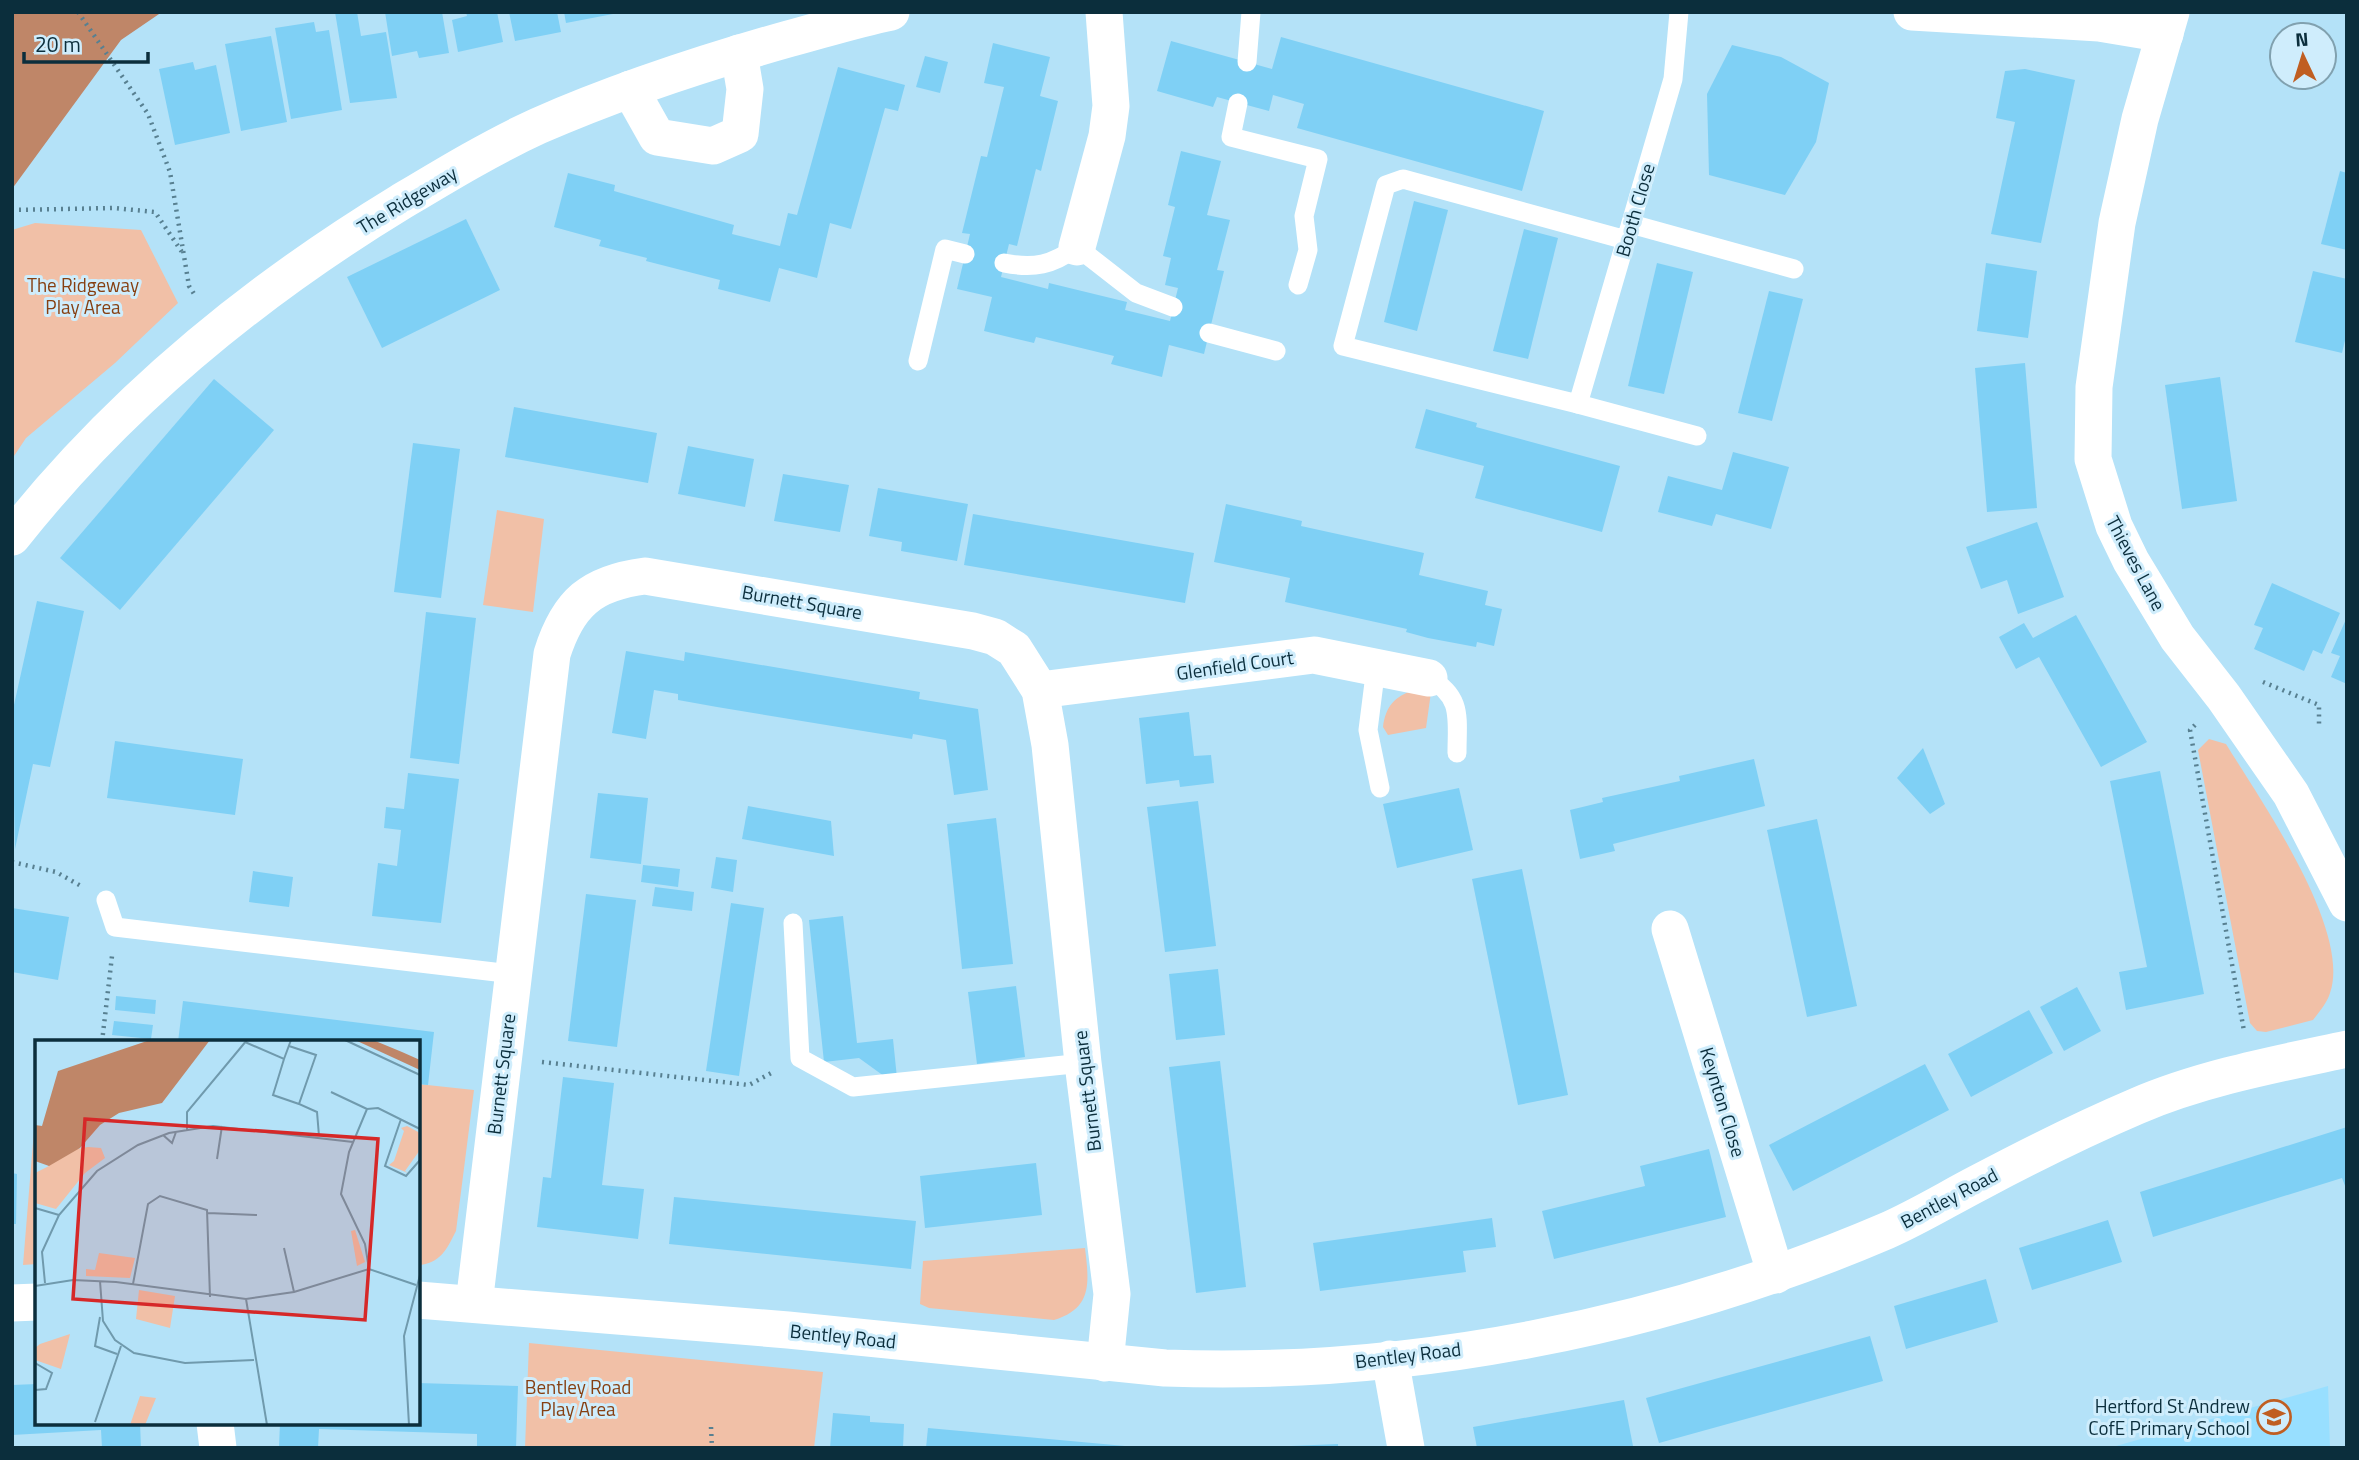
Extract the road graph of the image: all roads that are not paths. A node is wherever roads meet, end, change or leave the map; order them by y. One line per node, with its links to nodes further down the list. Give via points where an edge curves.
1 (891, 12): 6 (street, The Ridgeway)
2 (1104, 12): 13 (street, via 1111,106)
3 (1251, 12): 9 (lane)
4 (1679, 12): 12 (lane, Booth Close, via 1673,79)
5 (1912, 12): 7 (street)
6 (818, 21): 8 (street, The Ridgeway)
7 (2168, 23): 31 (street, Thieves Lane, via 2117,223 2094,387 2093,459 2114,526 2132,562 2177,636 2291,794)
8 (739, 53): 10 (street, The Ridgeway); 10 (street, via 745,89 740,134 713,146 657,137)
9 (1247, 62)
10 (630, 89): 24 (street, The Ridgeway, via 537,127 434,182 299,267 218,329 126,413)
11 (1238, 103): 17 (lane, via 1231,137 1318,159 1304,216 1308,250)
12 (1628, 232): 16 (lane); 22 (lane, Booth Close); 22 (lane, via 1402,179 1386,185 1343,346)
13 (1077, 247): 15 (lane, via 1042,266); 18 (lane, via 1136,293)
14 (965, 254): 21 (lane, via 945,249)
15 (1004, 262)
16 (1794, 269)
17 (1298, 285)
18 (1173, 307)
19 (1209, 333): 20 (lane)
20 (1276, 351)
21 (918, 361)
22 (1578, 404): 23 (lane)
23 (1697, 436)
24 (12, 537)
25 (1376, 667): 26 (street, Glenfield Court); 27 (street, Glenfield Court, via 1314,655); 29 (lane, via 1368,730)
26 (1429, 678): 28 (lane, via 1445,687 1453,699)
27 (1040, 690): 34 (street, Burnett Square, via 1014,649 973,631 645,576 618,579 591,592 570,610 552,654); 36 (street, Burnett Square, via 1050,745)
28 (1457, 753)
29 (1380, 788)
30 (106, 900): 34 (lane, via 115,927)
31 (2347, 903)
32 (793, 923): 36 (lane, via 800,1058 853,1087)
33 (1670, 929): 37 (street, Keynton Close)
34 (512, 974): 41 (street, Burnett Square)
35 (2347, 1049): 37 (street, Bentley Road, via 2252,1071 2141,1105 1890,1230)
36 (1083, 1063): 43 (street, Burnett Square, via 1112,1294)
37 (1776, 1275): 42 (street, Bentley Road, via 1522,1340)
38 (420, 1300): 41 (street, Bentley Road)
39 (35, 1302): 40 (street)
40 (12, 1303)
41 (474, 1304): 43 (street, Bentley Road)
42 (1390, 1359): 43 (street, Bentley Road, via 1218,1370); 46 (street)
43 (1105, 1363)
44 (215, 1425): 45 (street)
45 (218, 1448)
46 (1406, 1448)

